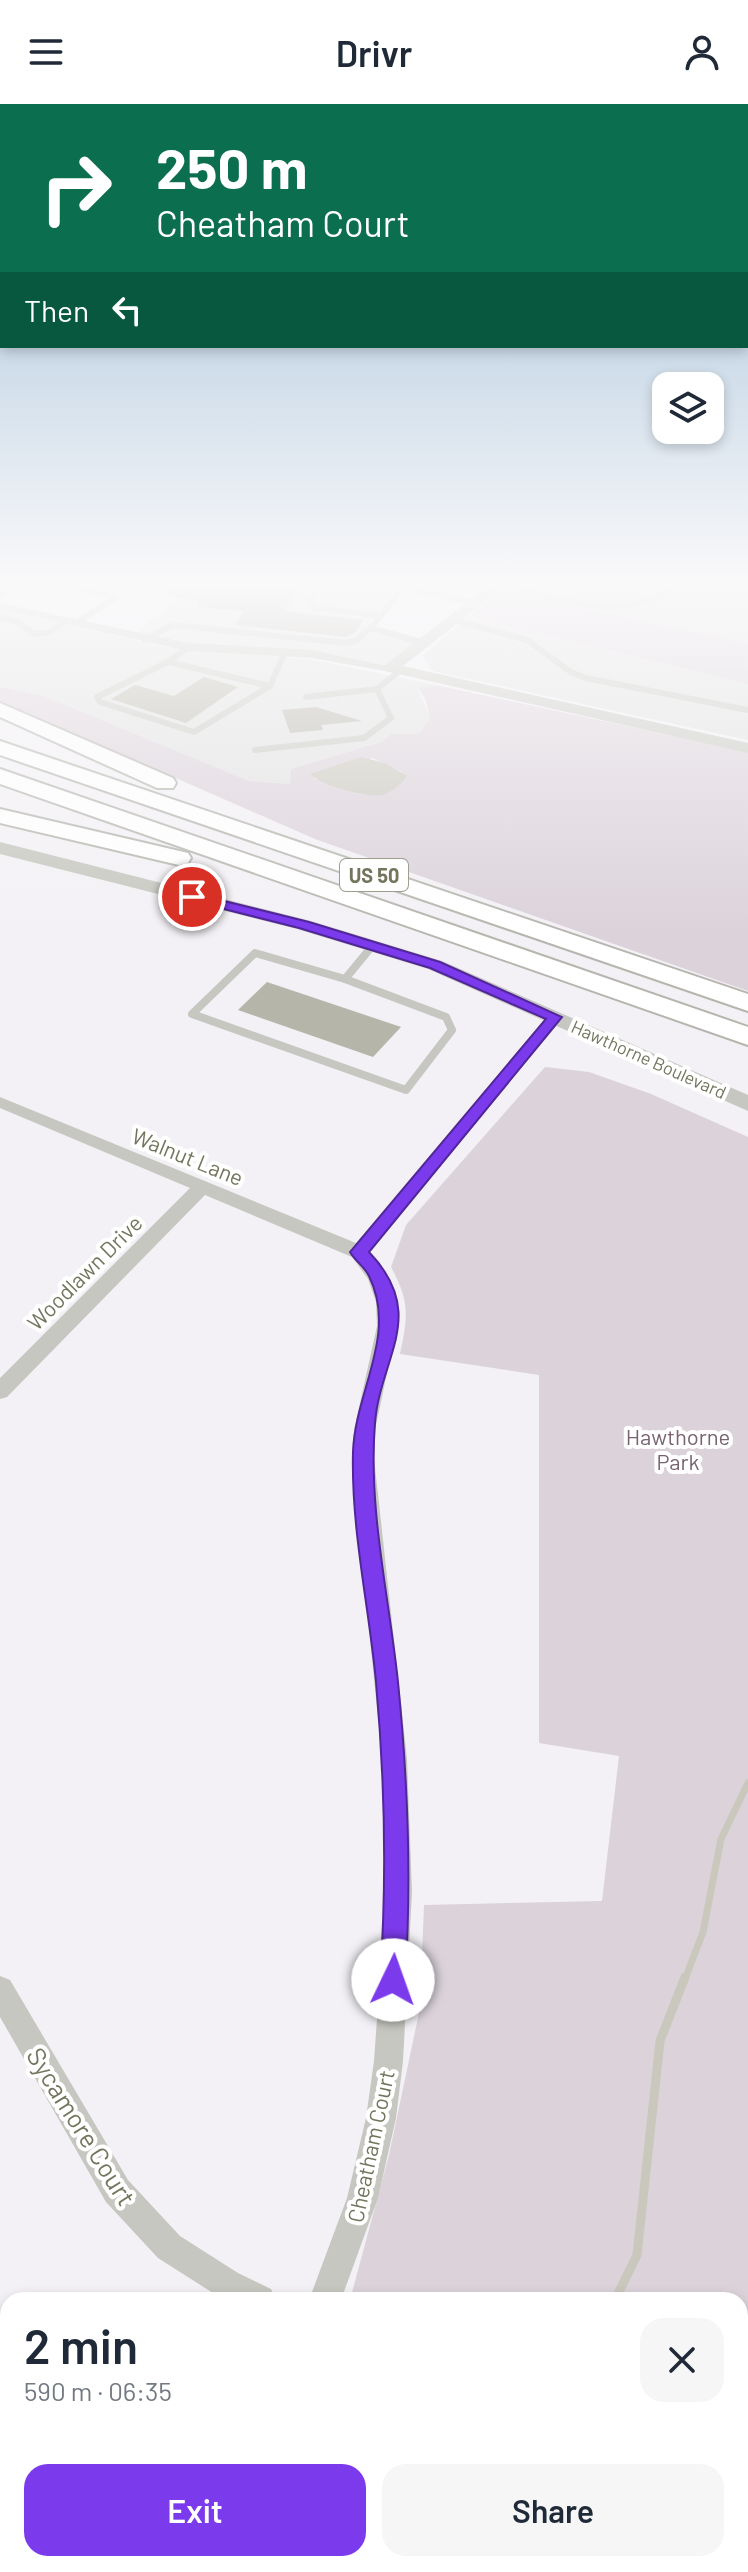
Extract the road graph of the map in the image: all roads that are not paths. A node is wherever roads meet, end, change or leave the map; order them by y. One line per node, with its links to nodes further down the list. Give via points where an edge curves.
1 (104, 703): 2 (lane, via 194,732)
2 (242, 703)
3 (384, 703): 10 (lane, via 391,718 364,738)
4 (548, 703): 9 (street)
5 (713, 703): 7 (lane)
6 (0, 709): 15 (highway)
7 (748, 710)
8 (0, 748): 15 (highway, US 50)
9 (748, 748)
10 (255, 750)
11 (0, 776): 14 (highway, US 50)
12 (0, 816): 14 (highway)
13 (0, 848): 16 (street, Hawthorne Boulevard)
14 (329, 890): 20 (highway, US 50)
15 (424, 892): 18 (highway, US 50)
16 (373, 945): 17 (lane); 19 (street, Hawthorne Boulevard, via 465,977)
17 (345, 979): 17 (lane, via 255,953 192,1014 406,1090 452,1030 446,1017)
18 (748, 1003)
19 (555, 1017): 22 (street, Hawthorne Boulevard); 24 (street)
20 (748, 1036)
21 (0, 1102): 23 (street, Walnut Lane)
22 (748, 1104)
23 (202, 1187): 24 (street, Walnut Lane); 25 (street, Woodlawn Drive)
24 (359, 1252): 29 (street, Cheatham Court, via 375,1270 389,1305 388,1343 366,1417 363,1454 387,1682 399,1890 385,2092 346,2252)
25 (8, 1372): 26 (street, Woodlawn Drive)
26 (0, 1391)
27 (0, 1990): 28 (street, Sycamore Court, via 117,2191 169,2247)
28 (244, 2292)
29 (328, 2292)

